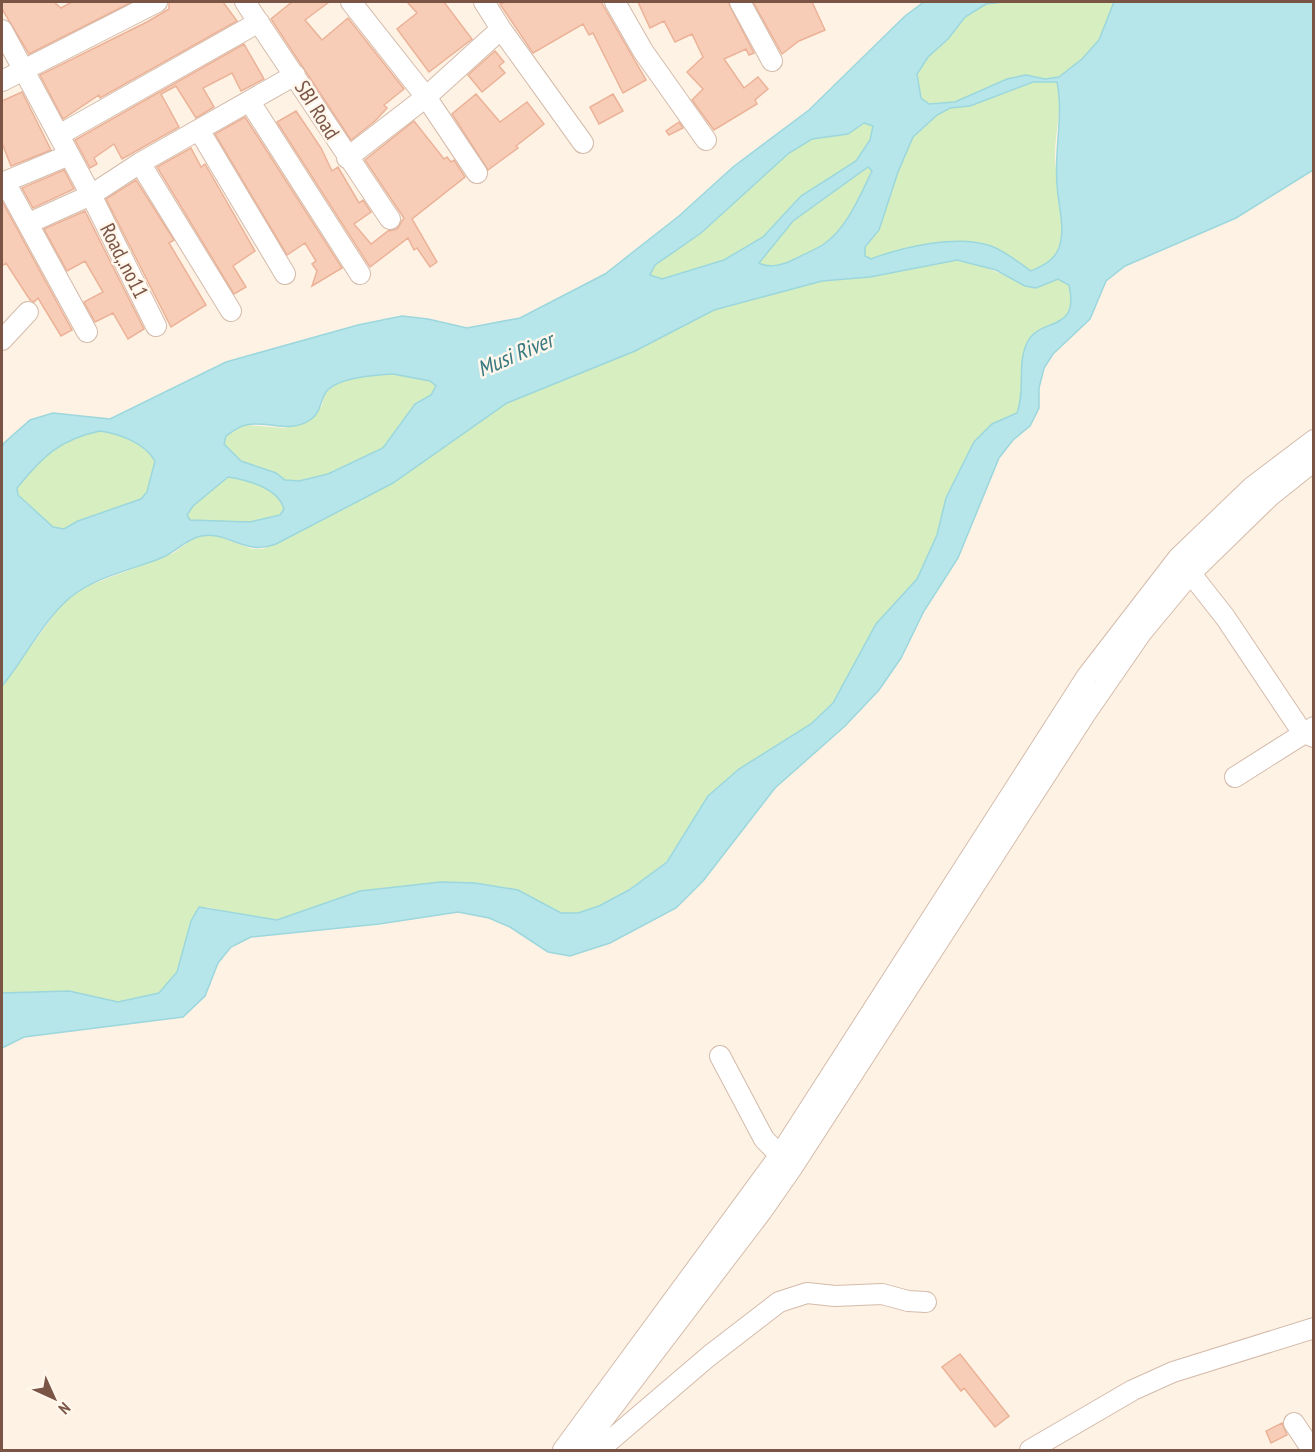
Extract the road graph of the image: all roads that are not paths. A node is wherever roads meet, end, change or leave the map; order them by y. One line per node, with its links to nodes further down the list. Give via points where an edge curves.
1 (157, 2): 10 (street)
2 (351, 2): 13 (street)
3 (484, 2): 7 (street)
4 (615, 2): 17 (street, via 643,51)
5 (740, 2): 9 (street)
6 (255, 9): 11 (street, SBI Road); 16 (street)
7 (501, 29): 13 (street); 18 (street)
8 (2, 30): 10 (street, Road,.no11)
9 (772, 61)
10 (24, 72): 12 (street); 16 (street, Road,.no11)
11 (295, 75): 14 (street); 20 (street, SBI Road)
12 (2, 81)
13 (426, 97): 20 (street); 22 (street)
14 (250, 102): 15 (street); 28 (street)
15 (199, 130): 21 (street); 27 (street)
16 (59, 135): 19 (street, Road,.no11)
17 (706, 140)
18 (583, 143)
19 (69, 155): 23 (street); 24 (street, Road,.no11)
20 (347, 158): 25 (street, SBI Road)
21 (140, 163): 24 (street); 29 (street)
22 (477, 173)
23 (3, 183): 26 (street)
24 (91, 195): 26 (street); 31 (street, Road,.no11)
25 (390, 219)
26 (29, 223): 32 (street)
27 (285, 274)
28 (360, 274)
29 (231, 311)
30 (28, 312): 33 (street)
31 (156, 326)
32 (87, 332)
33 (2, 340)
34 (1314, 440): 36 (street, via 1251,488)
35 (1314, 461): 37 (street, via 1269,497)
36 (1178, 558): 37 (street); 41 (street, via 1087,676)
37 (1191, 573): 38 (street); 41 (street, via 1142,632 1086,713)
38 (1310, 732): 39 (street)
39 (1235, 777)
40 (720, 1056): 41 (street, via 764,1139)
41 (786, 1162): 45 (street); 46 (street, via 762,1211)
42 (926, 1302): 47 (street, via 882,1294 807,1293 778,1302)
43 (1314, 1328): 48 (street, via 1173,1372 1133,1390)
44 (1294, 1424): 49 (street)
45 (563, 1450)
46 (580, 1450)
47 (599, 1450)
48 (1030, 1450)
49 (1312, 1450)

